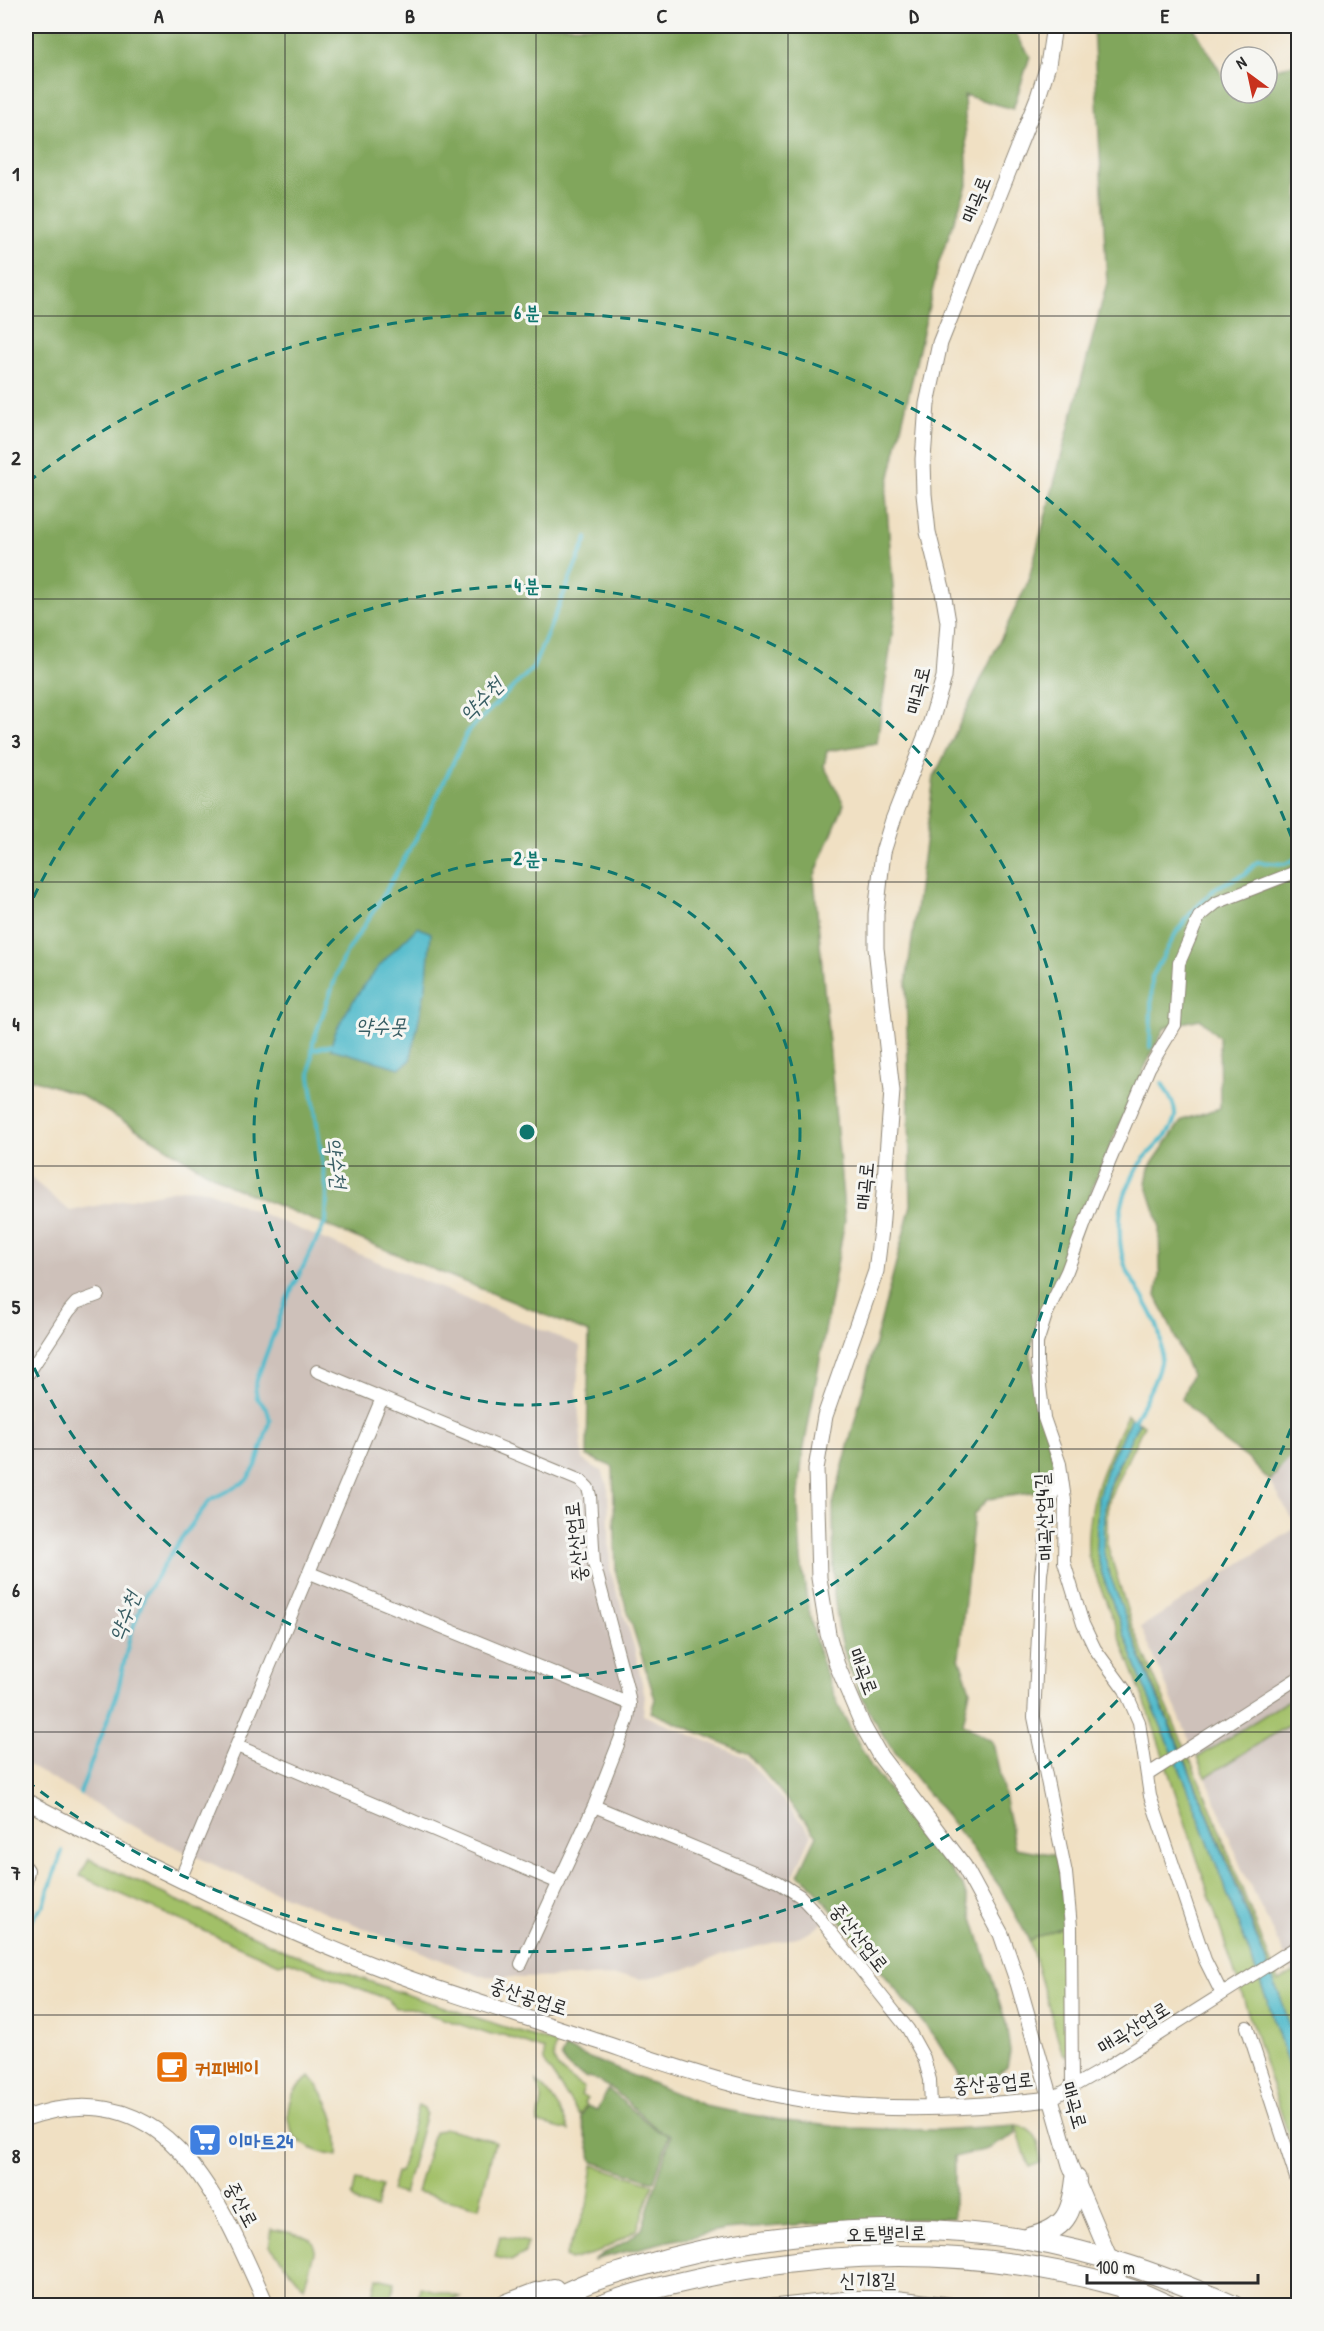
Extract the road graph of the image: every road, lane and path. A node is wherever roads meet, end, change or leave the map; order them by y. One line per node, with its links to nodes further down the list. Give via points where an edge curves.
1 (1054, 26): 24 (street, 매곡로, via 1038,97 940,343 927,404 924,494 928,532 948,622 944,677 883,852 876,948 892,1091 882,1230 876,1270 825,1416 816,1489 819,1578 828,1634 841,1675 880,1756 960,1860 991,1914 1008,1950)
2 (1299, 871): 7 (street, 매곡산업4길, via 1216,903 1199,917 1179,963 1175,1025 1149,1068 1037,1342 1044,1418)
3 (98, 1295): 5 (street, via 76,1303)
4 (317, 1371): 6 (street, 중산산업로)
5 (26, 1377)
6 (382, 1398): 8 (street); 10 (street, 중산산업로, via 581,1481 588,1488 594,1563)
7 (1060, 1464): 12 (street, 매곡산업4길, via 1065,1500 1064,1562 1083,1624 1125,1690 1139,1722); 23 (street, via 1041,1574 1034,1718 1066,1874 1071,1927)
8 (310, 1573): 10 (street); 11 (street)
9 (1299, 1678): 12 (street)
10 (630, 1704): 14 (street, 중산산업로, via 628,1719)
11 (237, 1746): 16 (street); 18 (street)
12 (1152, 1772): 21 (street, 매곡산업4길, via 1150,1796 1205,1960)
13 (26, 1801): 16 (street, 중산공업로)
14 (594, 1806): 18 (street, 중산산업로); 25 (street, 중산산업로, via 778,1882 800,1896 908,2029 924,2058)
15 (26, 1867): 17 (street)
16 (180, 1880): 25 (street, 중산공업로, via 352,1957 673,2066 799,2099 866,2107)
17 (26, 1882)
18 (559, 1883): 20 (street, 중산산업로)
19 (1295, 1948): 21 (street, 매곡산업로)
20 (521, 1964)
21 (1222, 1994): 23 (street, 매곡산업로)
22 (1247, 2027): 28 (street)
23 (1072, 2087): 24 (street, 매곡산업로)
24 (1051, 2099): 25 (street, 중산공업로); 27 (street, 매곡로)
25 (931, 2108)
26 (26, 2118): 34 (street, 중산로, via 71,2106 98,2107 141,2121 160,2134 197,2169 211,2190)
27 (1076, 2179): 29 (highway, via 1071,2208 1058,2228); 30 (street, 매곡로)
28 (1299, 2184)
29 (1025, 2239): 30 (highway, 오토밸리로); 31 (highway, 오토밸리로, via 907,2231 803,2236 713,2248)
30 (1109, 2258): 32 (street, 매곡로); 42 (highway, 오토밸리로)
31 (589, 2282): 35 (highway, via 536,2293); 36 (highway, 오토밸리로)
32 (1121, 2286): 33 (highway, 오토밸리로, via 1032,2266 876,2256 729,2270); 40 (street, 매곡로); 41 (highway, 오토밸리로)
33 (617, 2301): 37 (highway, 오토밸리로)
34 (267, 2306)
35 (502, 2306)
36 (538, 2306)
37 (600, 2306)
38 (768, 2306): 39 (street, 신기8길, via 896,2297)
39 (968, 2306)
40 (1130, 2306)
41 (1170, 2306)
42 (1234, 2306)

